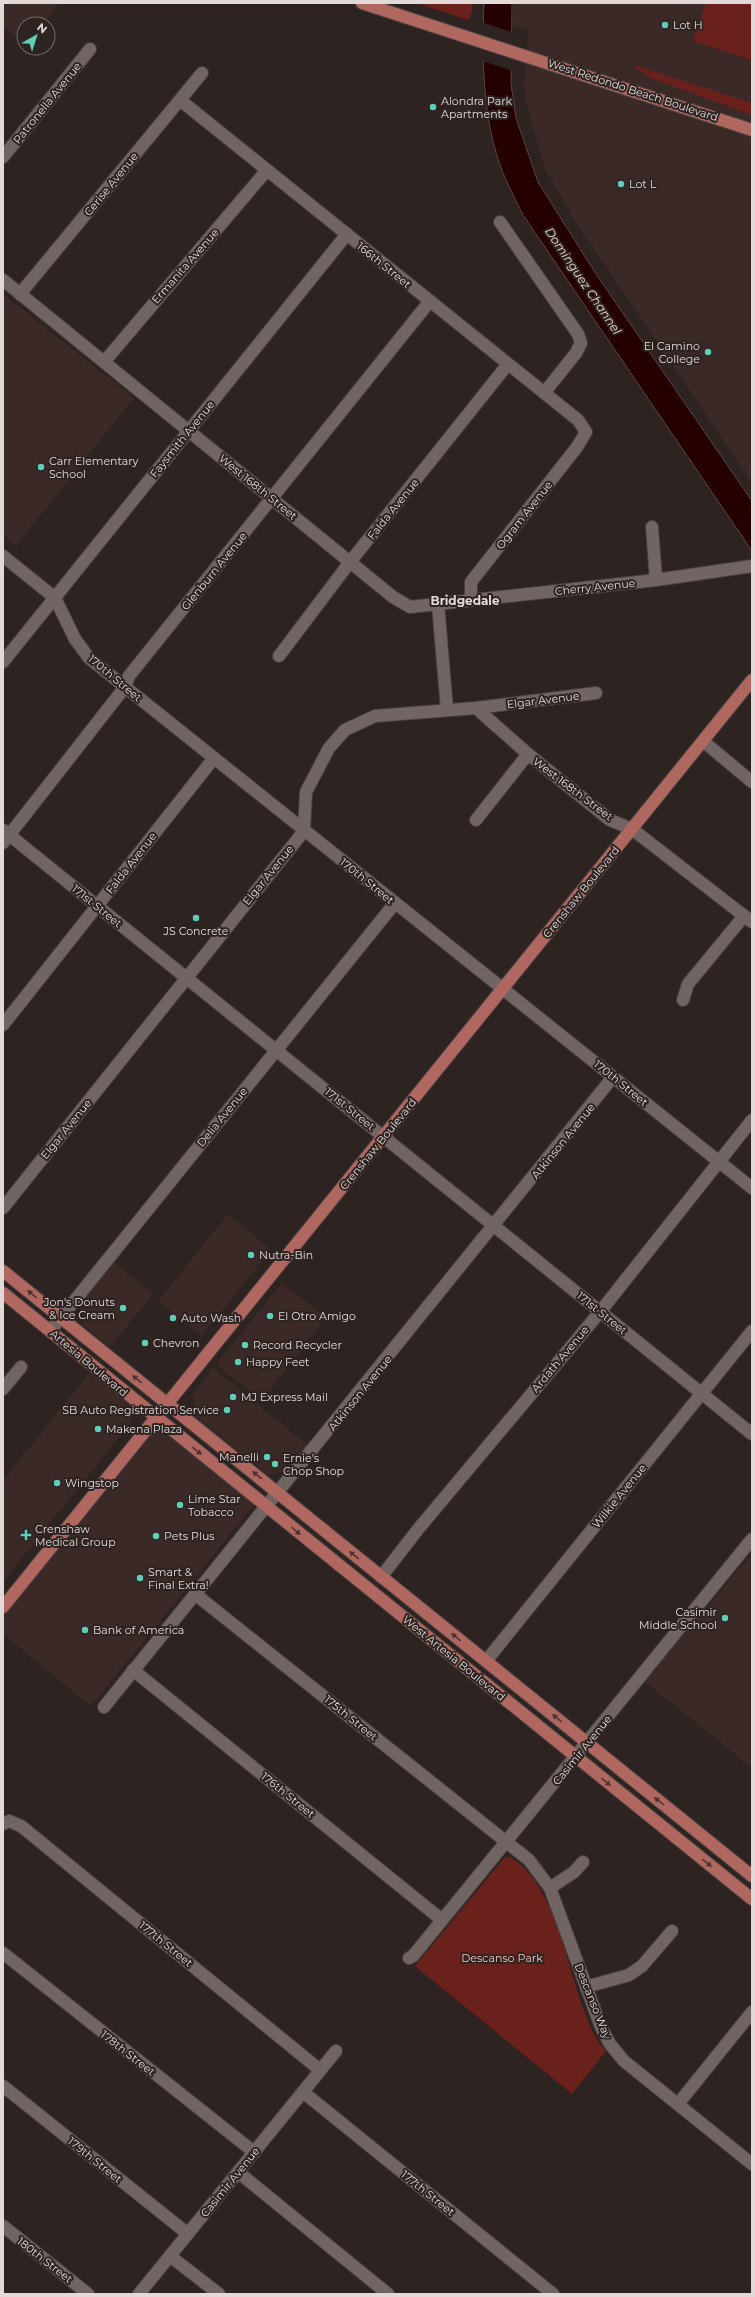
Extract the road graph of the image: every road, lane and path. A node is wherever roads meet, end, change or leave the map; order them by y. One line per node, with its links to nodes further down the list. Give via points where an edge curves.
1 (362, 3): 5 (main road, West Redondo Beach Boulevard)
2 (90, 49): 6 (street, Patronella Avenue)
3 (202, 73): 4 (street, Cerise Avenue)
4 (180, 100): 7 (street, 166th Street); 11 (street, Cerise Avenue)
5 (752, 130)
6 (3, 157)
7 (267, 170): 9 (street, 166th Street); 13 (street, Ermanita Avenue)
8 (500, 222): 15 (street, via 578,334 581,343)
9 (347, 234): 12 (street, 166th Street); 16 (street, Faysmith Avenue)
10 (3, 280): 11 (street, West 168th Street)
11 (20, 294): 13 (street, West 168th Street)
12 (430, 301): 14 (street, 166th Street); 18 (street, Glenburn Avenue)
13 (104, 362): 16 (street, West 168th Street)
14 (508, 364): 15 (street, 166th Street); 21 (street, Falda Avenue)
15 (544, 393): 17 (street, 166th Street, via 578,420)
16 (189, 431): 18 (street, West 168th Street); 24 (street, Faysmith Avenue)
17 (586, 432): 25 (street, Ogram Avenue, via 471,582)
18 (273, 499): 21 (street, West 168th Street); 30 (street, Glenburn Avenue, via 129,676)
19 (652, 527): 23 (street)
20 (3, 556): 24 (street, 170th Street)
21 (350, 562): 26 (street, West 168th Street, via 410,606); 27 (street, Falda Avenue)
22 (752, 566): 23 (street, Cherry Avenue)
23 (656, 580): 25 (street, Cherry Avenue)
24 (54, 598): 28 (street, Faysmith Avenue); 30 (street, 170th Street, via 75,639 89,658)
25 (471, 600): 26 (street, Cherry Avenue)
26 (438, 604): 33 (street)
27 (279, 656)
28 (3, 662)
29 (752, 680): 34 (main road, Crenshaw Boulevard)
30 (125, 687): 36 (street, 170th Street); 41 (street, Glenburn Avenue)
31 (596, 693): 32 (street, Elgar Avenue)
32 (476, 708): 33 (street, Elgar Avenue); 35 (street, West 168th Street)
33 (447, 710): 40 (street, Elgar Avenue, via 375,716 345,730 329,748 306,792)
34 (703, 741): 37 (street); 39 (main road, Crenshaw Boulevard)
35 (528, 754): 38 (street); 39 (street, West 168th Street, via 610,820)
36 (214, 758): 40 (street, 170th Street); 43 (street, Falda Avenue)
37 (752, 782)
38 (476, 820)
39 (632, 829): 44 (street, West 168th Street); 46 (main road, Crenshaw Boulevard)
40 (304, 830): 42 (street, 170th Street); 45 (street, Elgar Avenue)
41 (5, 836): 43 (street, 171st Street)
42 (395, 903): 46 (street, 170th Street); 49 (street, Delia Avenue)
43 (97, 906): 45 (street, 171st Street); 48 (street, Falda Avenue)
44 (748, 919): 47 (street, via 688,984)
45 (186, 978): 49 (street, 171st Street); 55 (street, Elgar Avenue)
46 (503, 989): 50 (street, 170th Street); 52 (main road, Crenshaw Boulevard)
47 (683, 1000)
48 (3, 1025)
49 (276, 1050): 52 (street, 171st Street); 60 (street, Delia Avenue)
50 (614, 1077): 53 (street, 170th Street); 56 (street, Atkinson Avenue)
51 (752, 1120): 53 (street, Ardath Avenue)
52 (384, 1137): 56 (street, 171st Street); 66 (main road, Crenshaw Boulevard)
53 (718, 1162): 54 (street, 170th Street); 59 (street, Ardath Avenue)
54 (752, 1188)
55 (3, 1208)
56 (494, 1227): 59 (street, 171st Street); 69 (street, Atkinson Avenue)
57 (3, 1271): 60 (main road, Artesia Boulevard, one-way to 57)
58 (3, 1293): 61 (main road, Artesia Boulevard)
59 (600, 1312): 65 (street, 171st Street); 72 (street, Ardath Avenue, via 418,1528)
60 (61, 1317): 61 (street, Delia Avenue); 66 (main road, Artesia Boulevard, one-way to 60)
61 (50, 1330): 67 (main road, Artesia Boulevard)
62 (752, 1331): 65 (street, Wilkie Avenue)
63 (21, 1367): 64 (street)
64 (3, 1389)
65 (700, 1394): 68 (street, 171st Street); 75 (street, Wilkie Avenue)
66 (167, 1404): 67 (main road, Crenshaw Boulevard); 69 (main road, West Artesia Boulevard, one-way to 66)
67 (156, 1418): 70 (main road, West Artesia Boulevard, one-way to 70); 74 (main road, Crenshaw Boulevard)
68 (752, 1434)
69 (278, 1492): 70 (street, Atkinson Avenue); 72 (main road, West Artesia Boulevard, one-way to 69)
70 (265, 1507): 73 (street, Atkinson Avenue); 79 (main road, West Artesia Boulevard, one-way to 79)
71 (752, 1539): 78 (street, Casimir Avenue)
72 (381, 1577): 75 (main road, West Artesia Boulevard, one-way to 72)
73 (196, 1594): 76 (street, Atkinson Avenue); 81 (street, 175th Street)
74 (3, 1607)
75 (486, 1661): 78 (main road, West Artesia Boulevard, one-way to 75)
76 (133, 1670): 77 (street, Atkinson Avenue); 86 (street, 176th Street)
77 (104, 1707)
78 (587, 1743): 79 (street, Casimir Avenue); 83 (main road, West Artesia Boulevard, one-way to 78)
79 (576, 1757): 81 (street, Casimir Avenue); 85 (main road, West Artesia Boulevard, one-way to 85)
80 (6, 1823): 93 (street, 177th Street, via 21,1826)
81 (507, 1842): 84 (street, Descanso Way, via 529,1860); 86 (street, Casimir Avenue)
82 (583, 1862): 84 (street, via 574,1872)
83 (752, 1876)
84 (550, 1888): 90 (street, Descanso Way)
85 (752, 1899)
86 (442, 1920): 89 (street, Casimir Avenue)
87 (672, 1931): 90 (street, via 642,1966 629,1975)
88 (3, 1953): 97 (street, 178th Street)
89 (409, 1958)
90 (586, 1987): 96 (street, Descanso Way, via 610,2044 624,2061)
91 (752, 2012): 96 (street)
92 (336, 2051): 93 (street, Casimir Avenue)
93 (320, 2070): 95 (street, Casimir Avenue)
94 (3, 2086): 101 (street, 179th Street)
95 (303, 2092): 97 (street, Casimir Avenue); 107 (street, 177th Street)
96 (678, 2104): 98 (street, Descanso Way)
97 (254, 2152): 99 (street, Casimir Avenue)
98 (752, 2164)
99 (238, 2172): 101 (street, Casimir Avenue); 106 (street)
100 (3, 2226): 103 (street, 180th Street)
101 (188, 2234): 102 (street, Casimir Avenue)
102 (170, 2256): 104 (street, Casimir Avenue); 105 (street)
103 (88, 2294)
104 (139, 2294)
105 (219, 2294)
106 (388, 2294)
107 (553, 2294)

